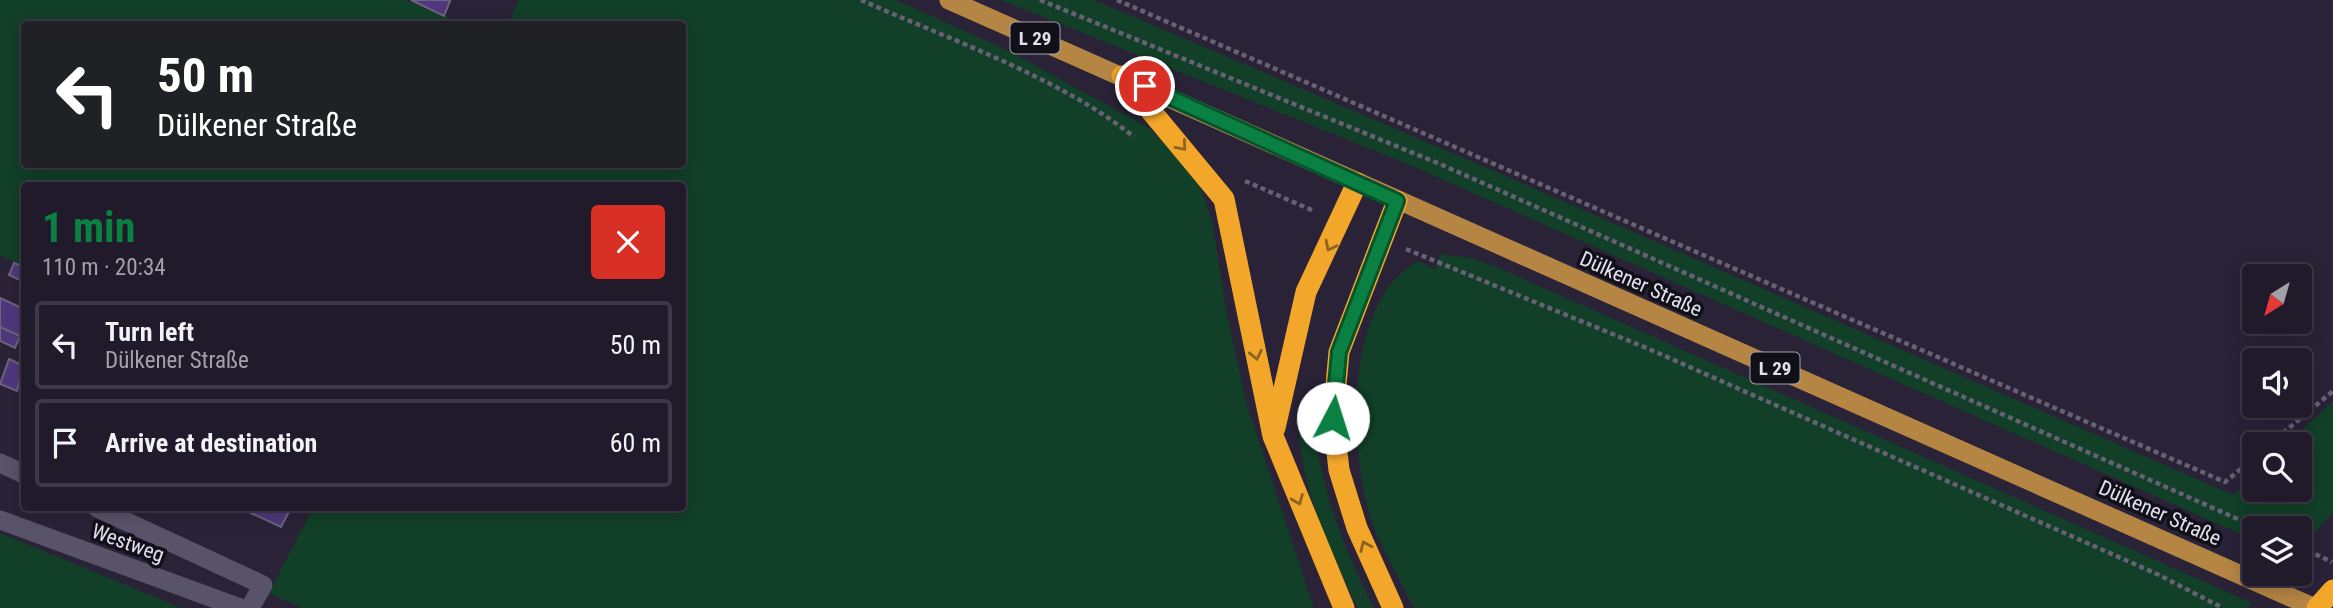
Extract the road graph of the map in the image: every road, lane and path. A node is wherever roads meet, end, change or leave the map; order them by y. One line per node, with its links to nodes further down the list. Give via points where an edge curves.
1 (861, 0): 6 (path, via 1058,90)
2 (949, 0): 5 (main road, Dülkener Straße / L 29)
3 (1040, 0): 20 (path, via 1440,164)
4 (1117, 0): 16 (path, via 2225,482)
5 (1122, 76): 7 (main road, Dülkener Straße / L 29); 8 (highway, one-way to 8)
6 (1140, 142)
7 (1357, 183): 9 (main road, Dülkener Straße / L 29); 10 (highway)
8 (1217, 186): 10 (path, via 1236,178); 14 (highway, one-way to 14, via 1224,199)
9 (1397, 201): 11 (highway); 23 (main road, Dülkener Straße / L 29)
10 (1341, 222): 14 (highway, one-way to 14, via 1306,292)
11 (1382, 239): 27 (highway, one-way to 11, via 1357,528 1339,470 1333,418 1339,352); 28 (path, via 1648,349)
12 (2333, 391): 13 (path)
13 (2284, 432)
14 (1273, 436): 26 (highway, one-way to 26)
15 (0, 463): 17 (street)
16 (2242, 468)
17 (21, 473)
18 (104, 511): 25 (street, Westweg, via 262,584)
19 (0, 520): 24 (street, Westweg)
20 (2242, 521)
21 (2312, 552): 22 (path)
22 (2333, 562)
23 (2323, 600): 29 (highway)
24 (240, 608)
25 (250, 608)
26 (1344, 608)
27 (1393, 608)
28 (2223, 608)
29 (2308, 608)

